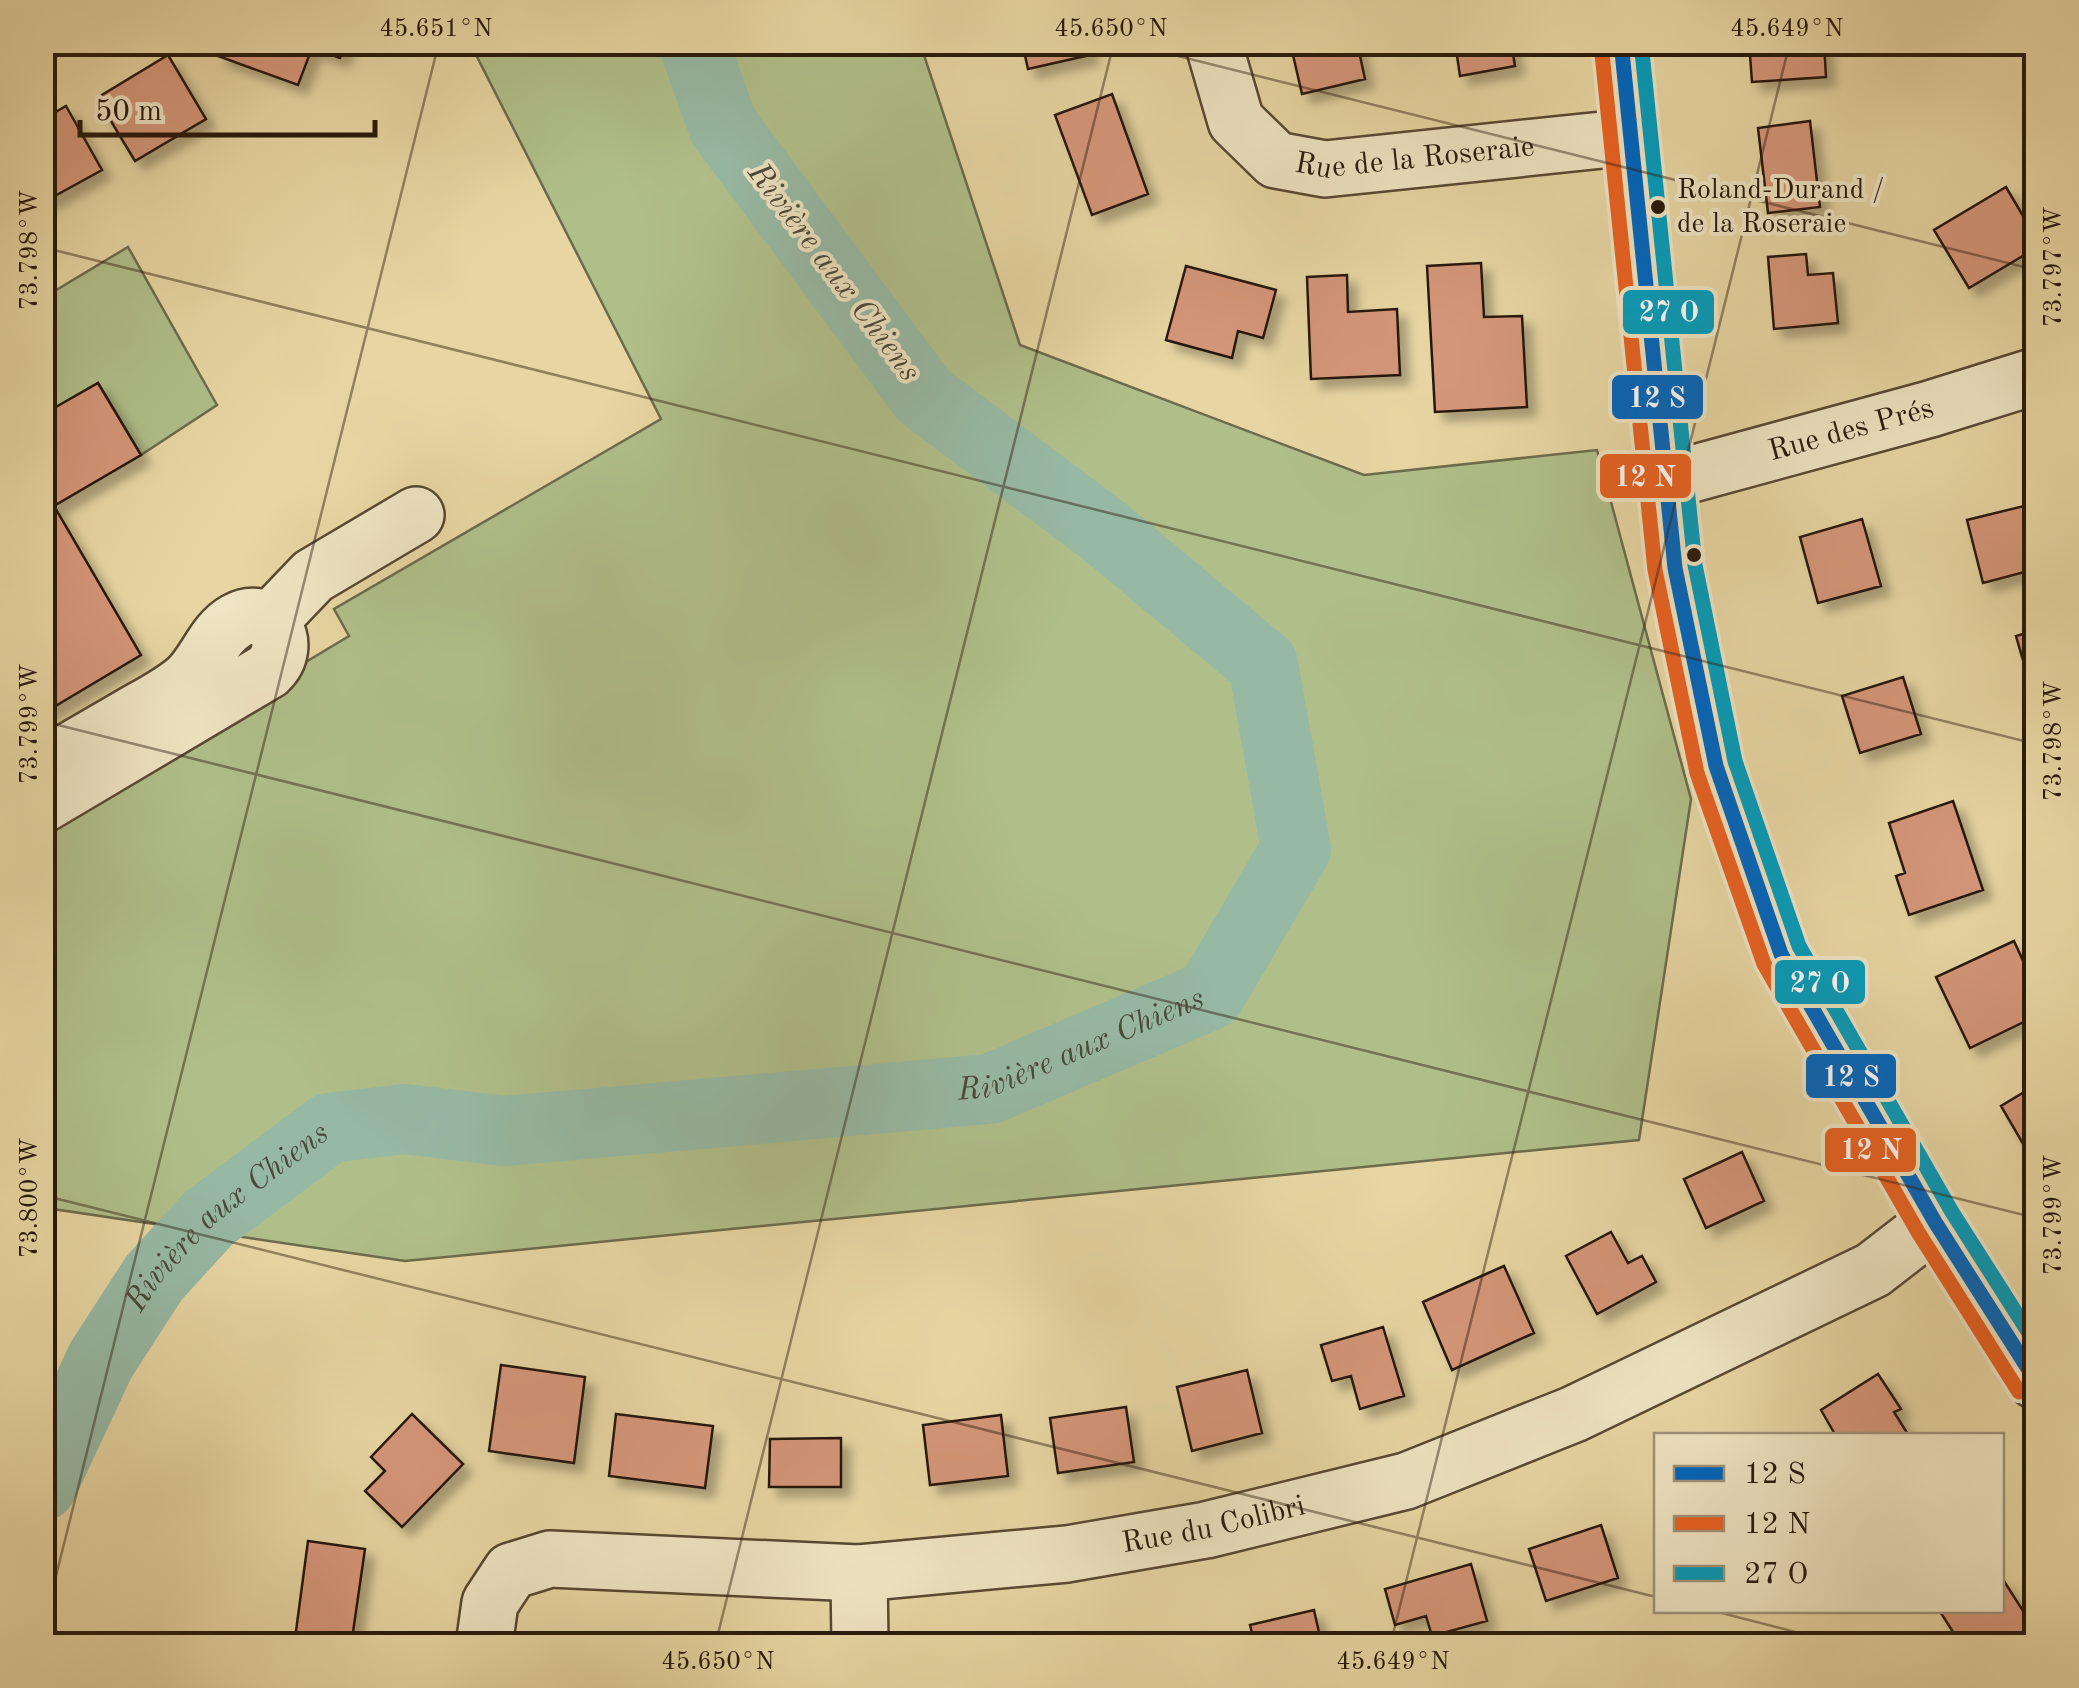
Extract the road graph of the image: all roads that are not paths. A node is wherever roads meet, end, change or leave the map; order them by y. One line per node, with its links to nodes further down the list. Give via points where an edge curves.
1 (1213, 42): 3 (street, Rue de la Roseraie, via 1236,121 1276,160 1326,169)
2 (1621, 42): 3 (street)
3 (1631, 137): 5 (street)
4 (2036, 376): 5 (street, Rue des Prés)
5 (1666, 481): 10 (street, via 1674,568 1716,766 1781,954)
6 (416, 515): 7 (street, via 313,576)
7 (269, 622): 8 (street, via 258,616 238,620 188,680); 9 (street, via 281,643 268,671)
8 (42, 767)
9 (42, 805)
10 (1935, 1222): 11 (street); 12 (street, Rue du Colibri, via 1873,1270 1574,1414 1406,1481 1206,1530 1066,1554)
11 (2036, 1381)
12 (859, 1573): 13 (street, Rue du Colibri, via 550,1559 511,1571 490,1603); 14 (street)
13 (484, 1646)
14 (860, 1646)

